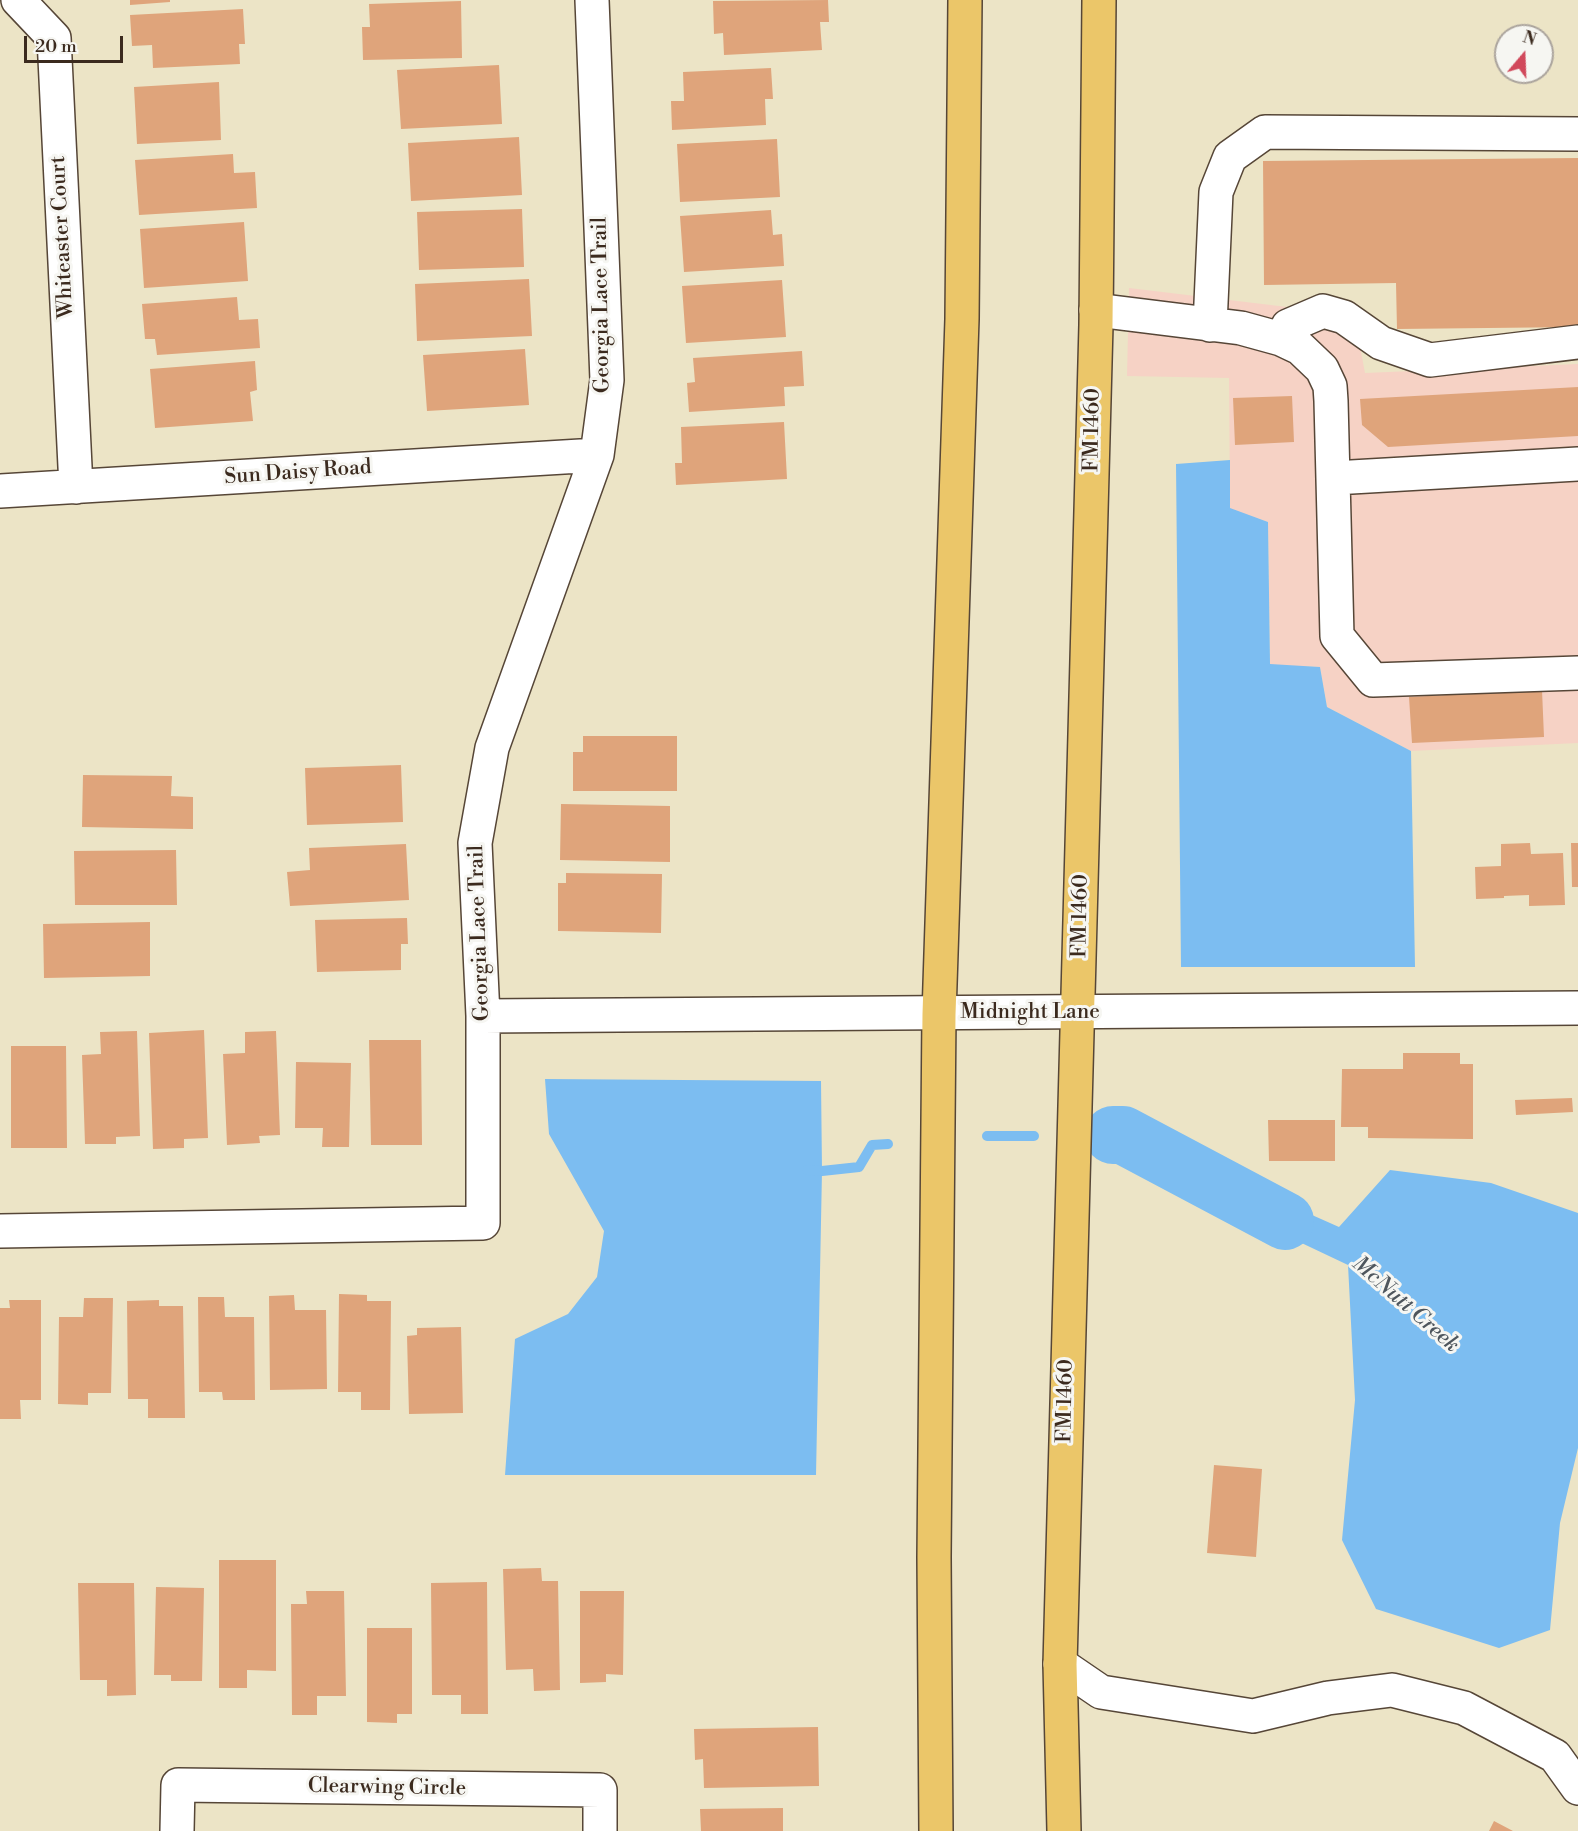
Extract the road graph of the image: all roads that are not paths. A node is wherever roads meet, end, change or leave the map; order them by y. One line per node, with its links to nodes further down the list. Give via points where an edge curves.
1 (18, 0): 13 (street, Whiteaster Court, via 54,38)
2 (592, 0): 10 (street, Georgia Lace Trail, via 607,380)
3 (964, 0): 18 (main road, via 962,319)
4 (1100, 0): 6 (main road, FM 1460 / FM 1460)
5 (1578, 134): 7 (street, via 1265,132 1230,157 1216,192)
6 (1096, 310): 7 (street); 17 (main road, FM 1460 / FM 1460)
7 (1210, 325): 8 (street, via 1241,328)
8 (1281, 339): 9 (street, via 1288,326 1323,311 1344,317 1381,343 1430,360); 12 (street, via 1300,348 1322,369 1330,386)
9 (1578, 342)
10 (597, 455): 13 (street, Sun Daisy Road); 19 (street, Georgia Lace Trail, via 492,748 475,843)
11 (1578, 464): 12 (street)
12 (1334, 478): 15 (street, via 1337,636 1373,680)
13 (76, 487): 14 (street, Sun Daisy Road)
14 (0, 491)
15 (1578, 673)
16 (1578, 1008): 17 (street, Midnight Lane)
17 (1078, 1013): 18 (street, Midnight Lane); 21 (main road, FM 1460 / FM 1460)
18 (939, 1014): 19 (street, Midnight Lane); 25 (main road, via 934,1545)
19 (483, 1016): 20 (street, Georgia Lace Trail, via 483,1223)
20 (0, 1231)
21 (1060, 1664): 22 (street, via 1101,1692 1252,1716 1328,1698 1392,1690 1464,1708 1555,1756); 26 (main road, FM 1460 / FM 1460)
22 (1578, 1788)
23 (177, 1831): 24 (street, Clearwing Circle, via 178,1785 600,1790)
24 (600, 1831)
25 (936, 1831)
26 (1064, 1831)

